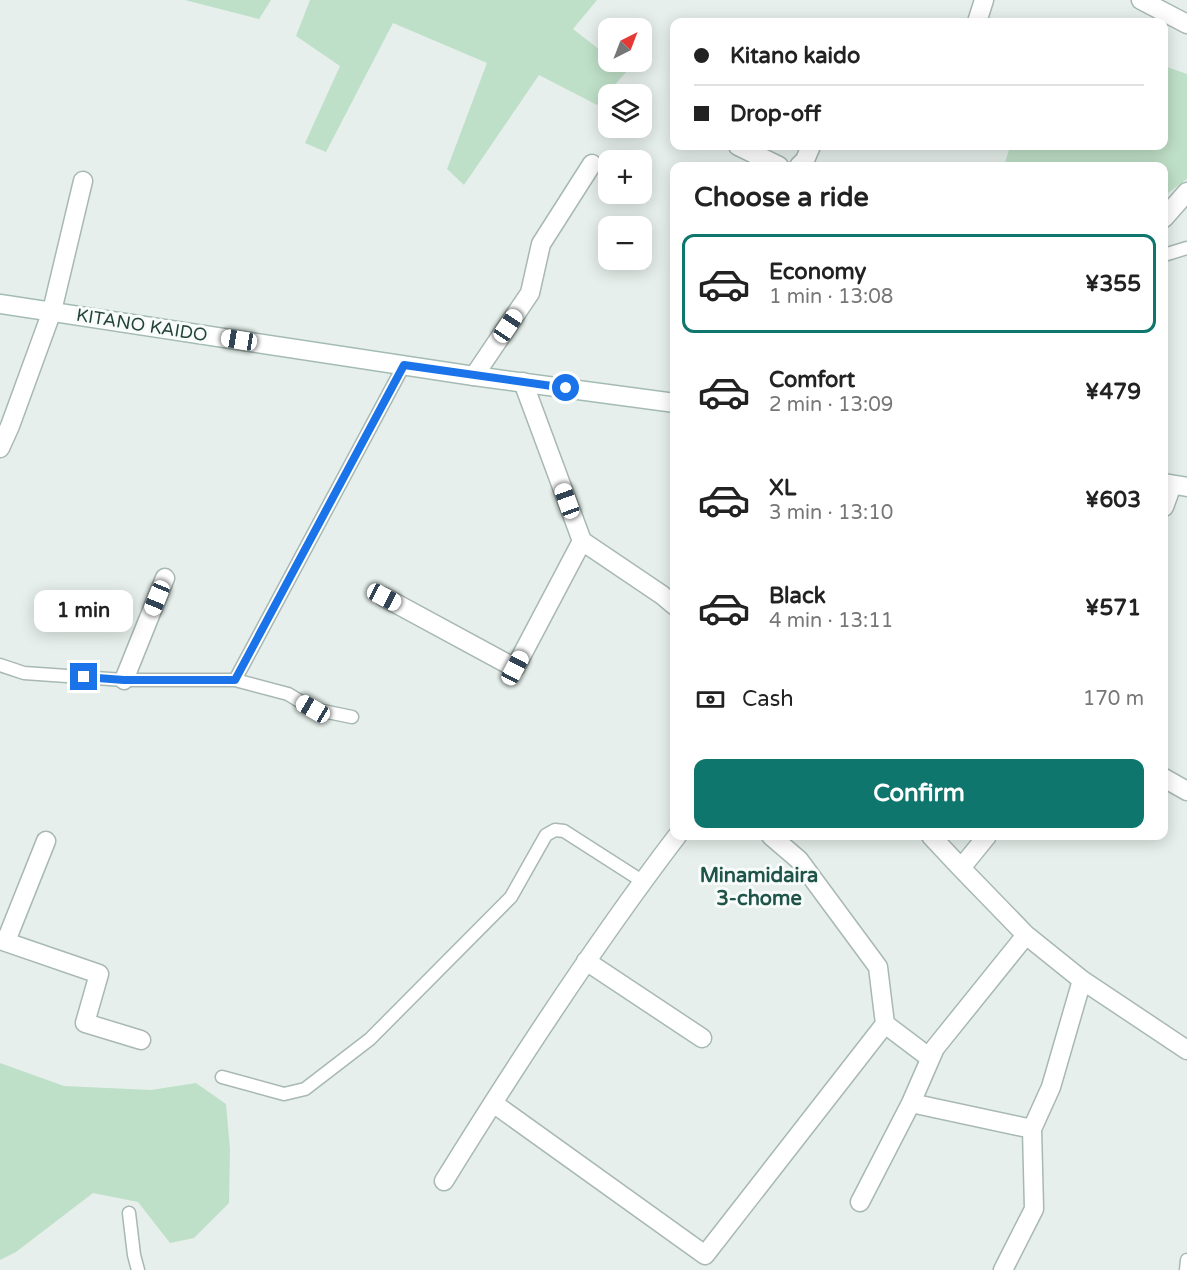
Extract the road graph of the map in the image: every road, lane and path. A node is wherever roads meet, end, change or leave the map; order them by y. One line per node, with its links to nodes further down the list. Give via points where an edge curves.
1 (984, 0): 3 (street)
2 (1141, 0): 4 (street)
3 (978, 18)
4 (1187, 24)
5 (746, 150): 6 (street)
6 (771, 162)
7 (592, 164): 16 (street, via 541,244 530,293)
8 (83, 181): 14 (street)
9 (1187, 192): 10 (street)
10 (1168, 213)
11 (1187, 248): 12 (lane)
12 (1168, 254)
13 (0, 304): 14 (street, KITANO KAIDO)
14 (52, 311): 15 (street, KITANO KAIDO); 19 (street)
15 (404, 365): 16 (street, KITANO KAIDO); 26 (lane)
16 (474, 376): 17 (street, KITANO KAIDO)
17 (523, 382): 18 (street, KITANO KAIDO); 20 (street)
18 (670, 402)
19 (0, 448)
20 (582, 541): 22 (street, via 515,668); 23 (street)
21 (165, 578): 25 (street)
22 (384, 597)
23 (670, 602)
24 (0, 665): 25 (lane, via 24,673)
25 (124, 680): 26 (lane)
26 (235, 680): 27 (lane, via 288,694 313,709)
27 (352, 717)
28 (1168, 780): 29 (street)
29 (1187, 791)
30 (674, 840): 36 (street)
31 (776, 840): 41 (street, via 800,860 878,967)
32 (935, 840): 35 (street)
33 (984, 840): 35 (street)
34 (46, 841): 38 (street)
35 (961, 868): 37 (street)
36 (642, 881): 39 (street); 46 (lane, via 564,831 555,830 546,835 511,897 370,1039 305,1089 284,1094)
37 (1026, 935): 40 (street); 45 (street)
38 (3, 941): 43 (street, via 99,974 85,1023)
39 (586, 961): 42 (street); 47 (street)
40 (1082, 980): 44 (street); 49 (street, via 1051,1087)
41 (885, 1024): 45 (street); 47 (street, via 705,1255)
42 (702, 1038)
43 (141, 1040)
44 (1187, 1050)
45 (930, 1058): 48 (street)
46 (222, 1077)
47 (493, 1103): 50 (street)
48 (911, 1103): 49 (street); 51 (street)
49 (1032, 1129): 55 (street, via 1034,1209)
50 (444, 1181)
51 (860, 1202)
52 (129, 1214): 54 (lane)
53 (1187, 1260): 56 (lane)
54 (138, 1270)
55 (1003, 1270)
56 (1186, 1270)

